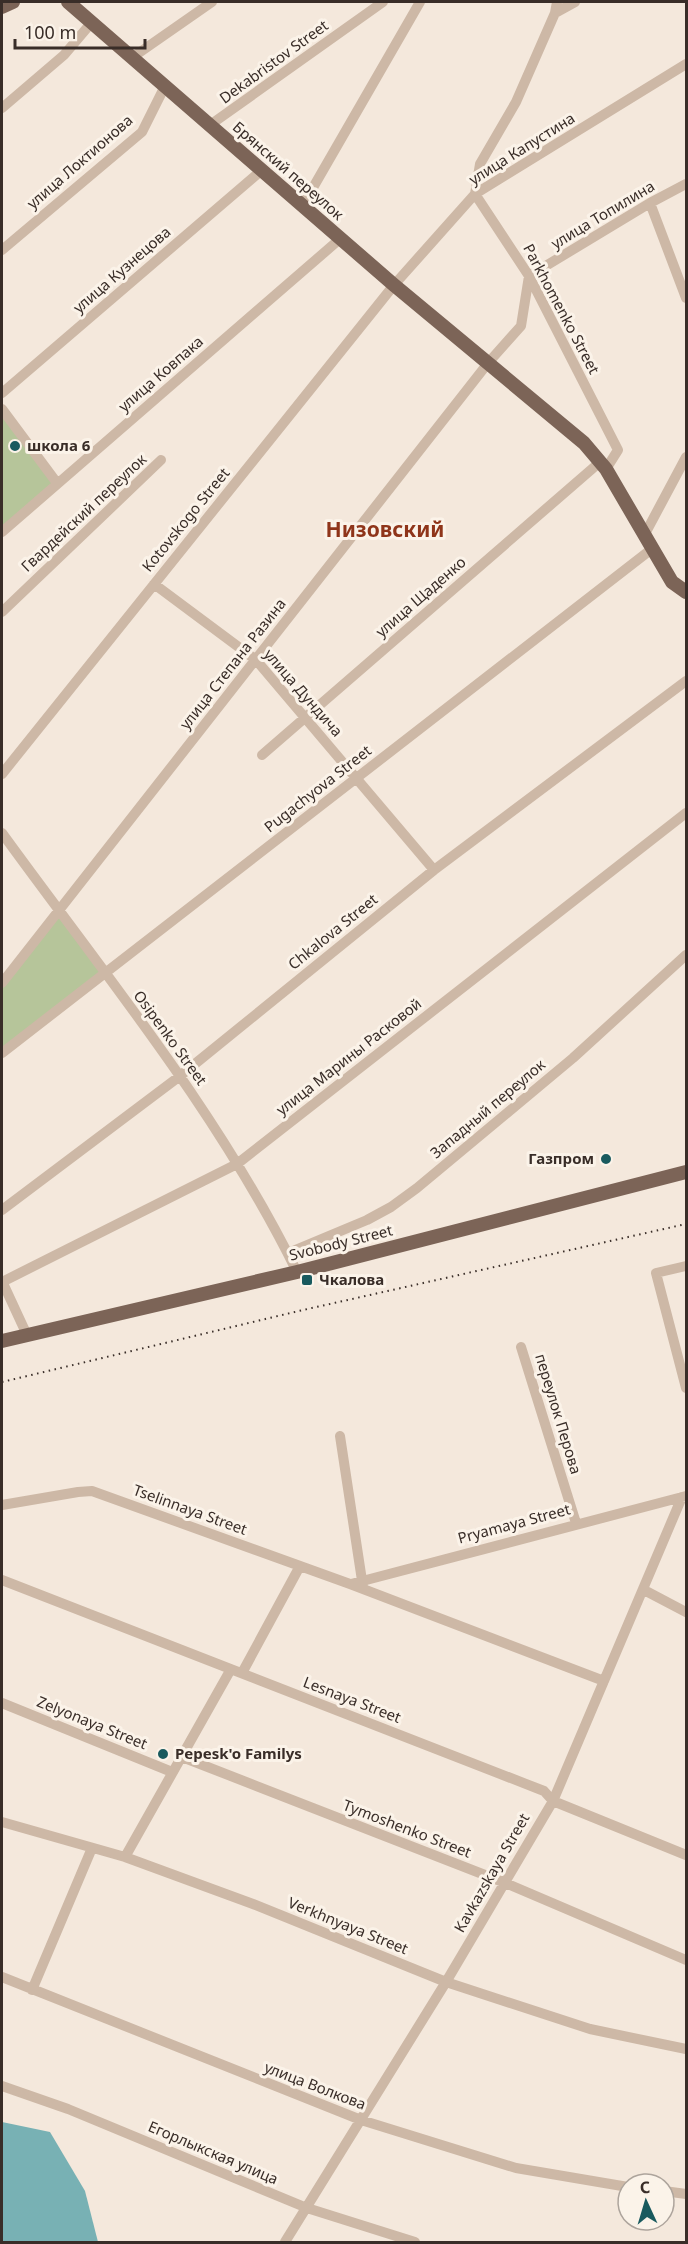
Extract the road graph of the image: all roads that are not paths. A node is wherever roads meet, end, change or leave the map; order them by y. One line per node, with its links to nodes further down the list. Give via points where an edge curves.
1 (13, 2): 7 (main road)
2 (68, 2): 9 (main road, Брянский переулок)
3 (212, 2): 10 (street)
4 (383, 2): 14 (street, Dekabristov Street)
5 (420, 2): 19 (street)
6 (575, 2): 8 (street)
7 (2, 7)
8 (556, 7): 17 (street, via 516,102 480,164)
9 (92, 22): 10 (main road, Брянский переулок); 13 (street, via 64,55)
10 (133, 57): 12 (main road, Брянский переулок)
11 (687, 64): 17 (street, улица Капустина)
12 (165, 86): 14 (main road, Брянский переулок); 21 (street, улица Локтионова, via 142,132)
13 (2, 108)
14 (210, 125): 15 (main road, Брянский переулок)
15 (262, 170): 19 (main road, Брянский переулок); 26 (street, улица Кузнецова)
16 (687, 184): 18 (street, улица Топилина)
17 (475, 194): 22 (street, Parkhomenko Street); 23 (street, улица Капустина)
18 (650, 202): 22 (street, улица Топилина); 24 (street)
19 (303, 205): 20 (main road, Брянский переулок)
20 (341, 238): 23 (main road, Брянский переулок); 31 (street, улица Ковпака)
21 (2, 250)
22 (529, 276): 25 (street, via 521,326); 30 (street, Parkhomenko Street, via 618,450)
23 (394, 285): 25 (main road, Брянский переулок); 35 (street, Kotovskogo Street)
24 (687, 298)
25 (488, 363): 30 (main road, Брянский переулок, via 584,443); 38 (street, улица Степана Разина)
26 (2, 393)
27 (2, 409): 31 (street)
28 (687, 457): 33 (street)
29 (161, 460): 37 (street, Гвардейский переулок)
30 (603, 465): 33 (main road, Брянский переулок); 40 (street, улица Щаденко)
31 (57, 483): 32 (street, улица Ковпака)
32 (2, 532)
33 (645, 534): 34 (main road, Брянский переулок)
34 (653, 548): 36 (main road, Брянский переулок, via 672,582); 43 (street, Pugachyova Street)
35 (154, 584): 38 (street, улица Дундича); 42 (street, Kotovskogo Street)
36 (687, 592)
37 (2, 612)
38 (256, 660): 40 (street, улица Дундича); 47 (street, улица Степана Разина)
39 (687, 681): 46 (street, Chkalova Street)
40 (305, 717): 41 (street, улица Щаденко); 43 (street, улица Дундича)
41 (262, 755)
42 (2, 774)
43 (357, 778): 46 (street, улица Дундича); 49 (street, Pugachyova Street)
44 (687, 813): 53 (street, улица Марины Расковой)
45 (2, 833): 47 (street, Osipenko Street)
46 (434, 870): 52 (street, Chkalova Street)
47 (58, 911): 49 (street, Osipenko Street); 50 (street, улица Степана Разина)
48 (687, 955): 56 (street, Западный переулок, via 573,1058 417,1188 367,1220)
49 (104, 973): 51 (street, Pugachyova Street); 52 (street, Osipenko Street)
50 (2, 983)
51 (2, 1053)
52 (180, 1076): 53 (street, Osipenko Street); 55 (street, Chkalova Street)
53 (237, 1164): 56 (street, Osipenko Street); 59 (street, улица Марины Расковой)
54 (687, 1173): 58 (main road, Svobody Street)
55 (2, 1210)
56 (288, 1253): 58 (street, Osipenko Street)
57 (687, 1266): 63 (street, via 656,1273)
58 (297, 1272): 60 (main road, Svobody Street)
59 (2, 1281): 60 (street)
60 (27, 1335): 61 (main road, Svobody Street)
61 (2, 1341)
62 (521, 1347): 67 (street, переулок Перова)
63 (687, 1388)
64 (340, 1436): 71 (street)
65 (684, 1496): 67 (street, Pryamaya Street); 72 (street, Kavkazskaya Street)
66 (2, 1505): 68 (street, Tselinnaya Street, via 92,1491)
67 (576, 1523): 71 (street, Pryamaya Street)
68 (300, 1566): 70 (street, Tselinnaya Street); 75 (street)
69 (2, 1580): 74 (street, Lesnaya Street)
70 (350, 1584): 71 (street, Pryamaya Street)
71 (363, 1585): 76 (street)
72 (644, 1590): 73 (street); 76 (street, Kavkazskaya Street)
73 (687, 1612)
74 (231, 1669): 75 (street, Lesnaya Street); 78 (street)
75 (242, 1673): 80 (street, Lesnaya Street, via 544,1791)
76 (603, 1681): 80 (street, Kavkazskaya Street)
77 (2, 1703): 79 (street, Zelyonaya Street)
78 (182, 1757): 79 (street); 85 (street, Tymoshenko Street)
79 (172, 1772): 84 (street)
80 (553, 1801): 83 (street, Lesnaya Street); 85 (street, Kavkazskaya Street)
81 (2, 1822): 82 (street, Verkhnyaya Street)
82 (92, 1848): 84 (street, Verkhnyaya Street); 89 (street)
83 (687, 1855)
84 (125, 1857): 88 (street, Verkhnyaya Street)
85 (503, 1882): 86 (street, Tymoshenko Street); 88 (street, Kavkazskaya Street)
86 (687, 1960)
87 (2, 1977): 89 (street, улица Волкова)
88 (446, 1982): 90 (street, Verkhnyaya Street, via 590,2029); 92 (street, Kavkazskaya Street)
89 (32, 1990): 92 (street, улица Волкова)
90 (687, 2049)
91 (2, 2086): 94 (street, Егорлыкская улица, via 68,2109)
92 (361, 2120): 93 (street, улица Волкова, via 516,2169); 94 (street, Kavkazskaya Street)
93 (616, 2185)
94 (307, 2208): 95 (street, Kavkazskaya Street); 96 (street, Егорлыкская улица)
95 (285, 2242)
96 (415, 2242)

